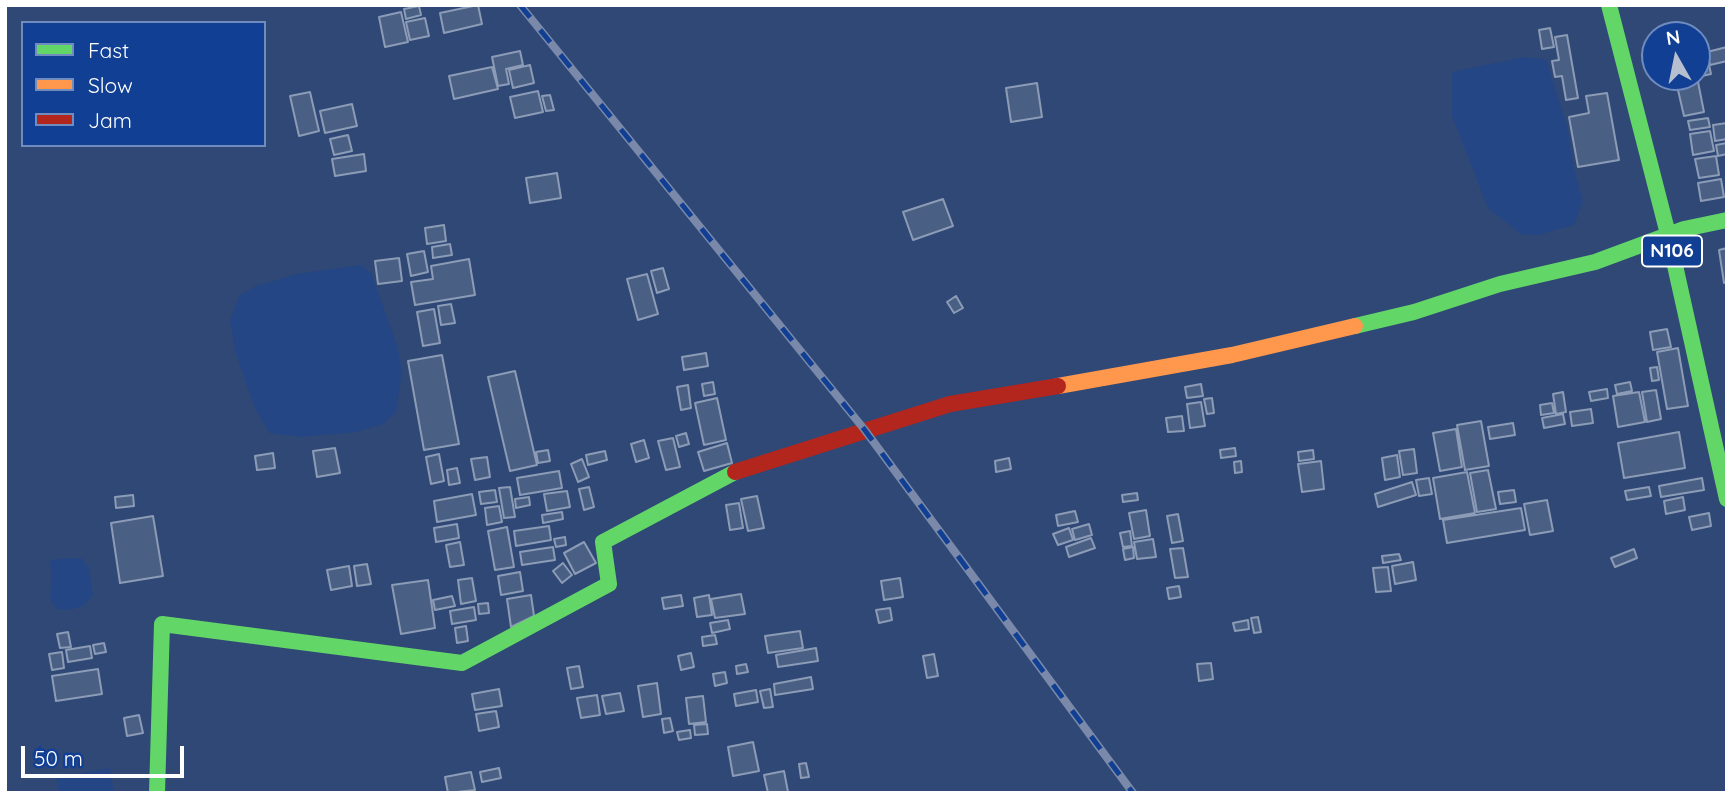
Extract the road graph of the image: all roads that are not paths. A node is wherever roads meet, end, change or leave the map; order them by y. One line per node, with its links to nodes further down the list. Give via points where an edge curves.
1 (1609, 5): 3 (main road, N106)
2 (1727, 220): 3 (main road)
3 (1680, 230): 4 (main road, N106); 5 (main road, via 1595,262 1500,284 1414,312 1232,355 950,404 744,468 603,542 609,584 462,663 162,624)
4 (1727, 499)
5 (157, 793)

